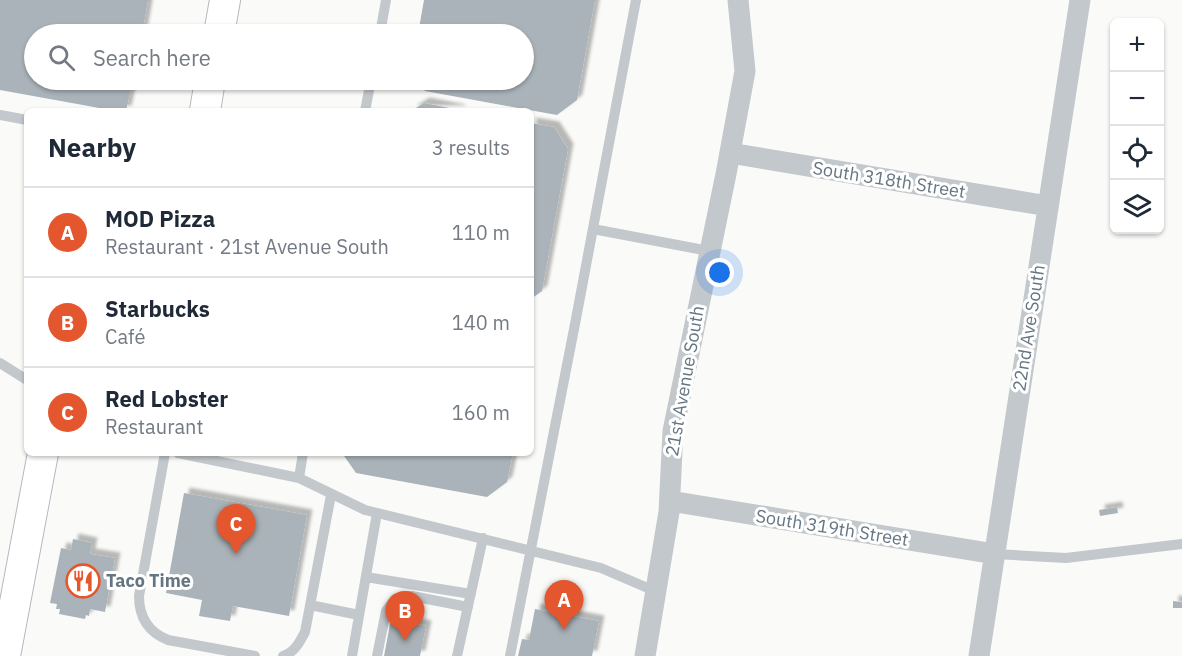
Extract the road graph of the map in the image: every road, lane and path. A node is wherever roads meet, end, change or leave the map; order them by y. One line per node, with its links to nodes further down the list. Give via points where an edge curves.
1 (225, 0): 6 (street)
2 (386, 0): 7 (lane)
3 (636, 0): 16 (lane)
4 (738, 0): 14 (street, 21st Avenue South, via 745,71)
5 (1080, 0): 15 (street, 22nd Ave South)
6 (221, 24)
7 (382, 24)
8 (208, 90): 10 (street)
9 (369, 90): 11 (lane)
10 (205, 108)
11 (366, 108)
12 (0, 115): 13 (lane)
13 (24, 119)
14 (730, 153): 15 (street, South 318th Street); 17 (street, 21st Avenue South)
15 (1048, 206): 31 (street, 22nd Ave South)
16 (593, 229): 17 (lane); 30 (lane)
17 (709, 251): 26 (street, 21st Avenue South, via 673,431)
18 (0, 363): 19 (lane)
19 (24, 378)
20 (42, 456): 38 (street)
21 (164, 456): 39 (lane, via 139,596 142,617 157,635 168,640)
22 (193, 456): 24 (lane)
23 (303, 456): 24 (lane)
24 (299, 478): 25 (lane)
25 (332, 495): 27 (lane); 35 (lane)
26 (670, 501): 31 (street, South 319th Street); 33 (street, 21st Avenue South)
27 (377, 513): 28 (lane); 32 (lane)
28 (483, 538): 30 (lane); 34 (lane)
29 (1182, 544): 31 (lane, via 1066,558)
30 (532, 550): 33 (lane, via 601,568); 44 (lane)
31 (995, 554): 46 (street, 22nd Ave South)
32 (366, 577): 34 (lane); 37 (lane)
33 (657, 592): 45 (street, 21st Avenue South)
34 (471, 594): 36 (lane)
35 (310, 605): 37 (lane); 40 (lane, via 304,632 290,654)
36 (468, 607): 42 (lane, via 412,596 395,599 386,611); 43 (lane)
37 (359, 615): 41 (lane)
38 (5, 656)
39 (255, 656)
40 (283, 656)
41 (352, 656)
42 (377, 656)
43 (458, 656)
44 (510, 656)
45 (645, 656)
46 (979, 656)

